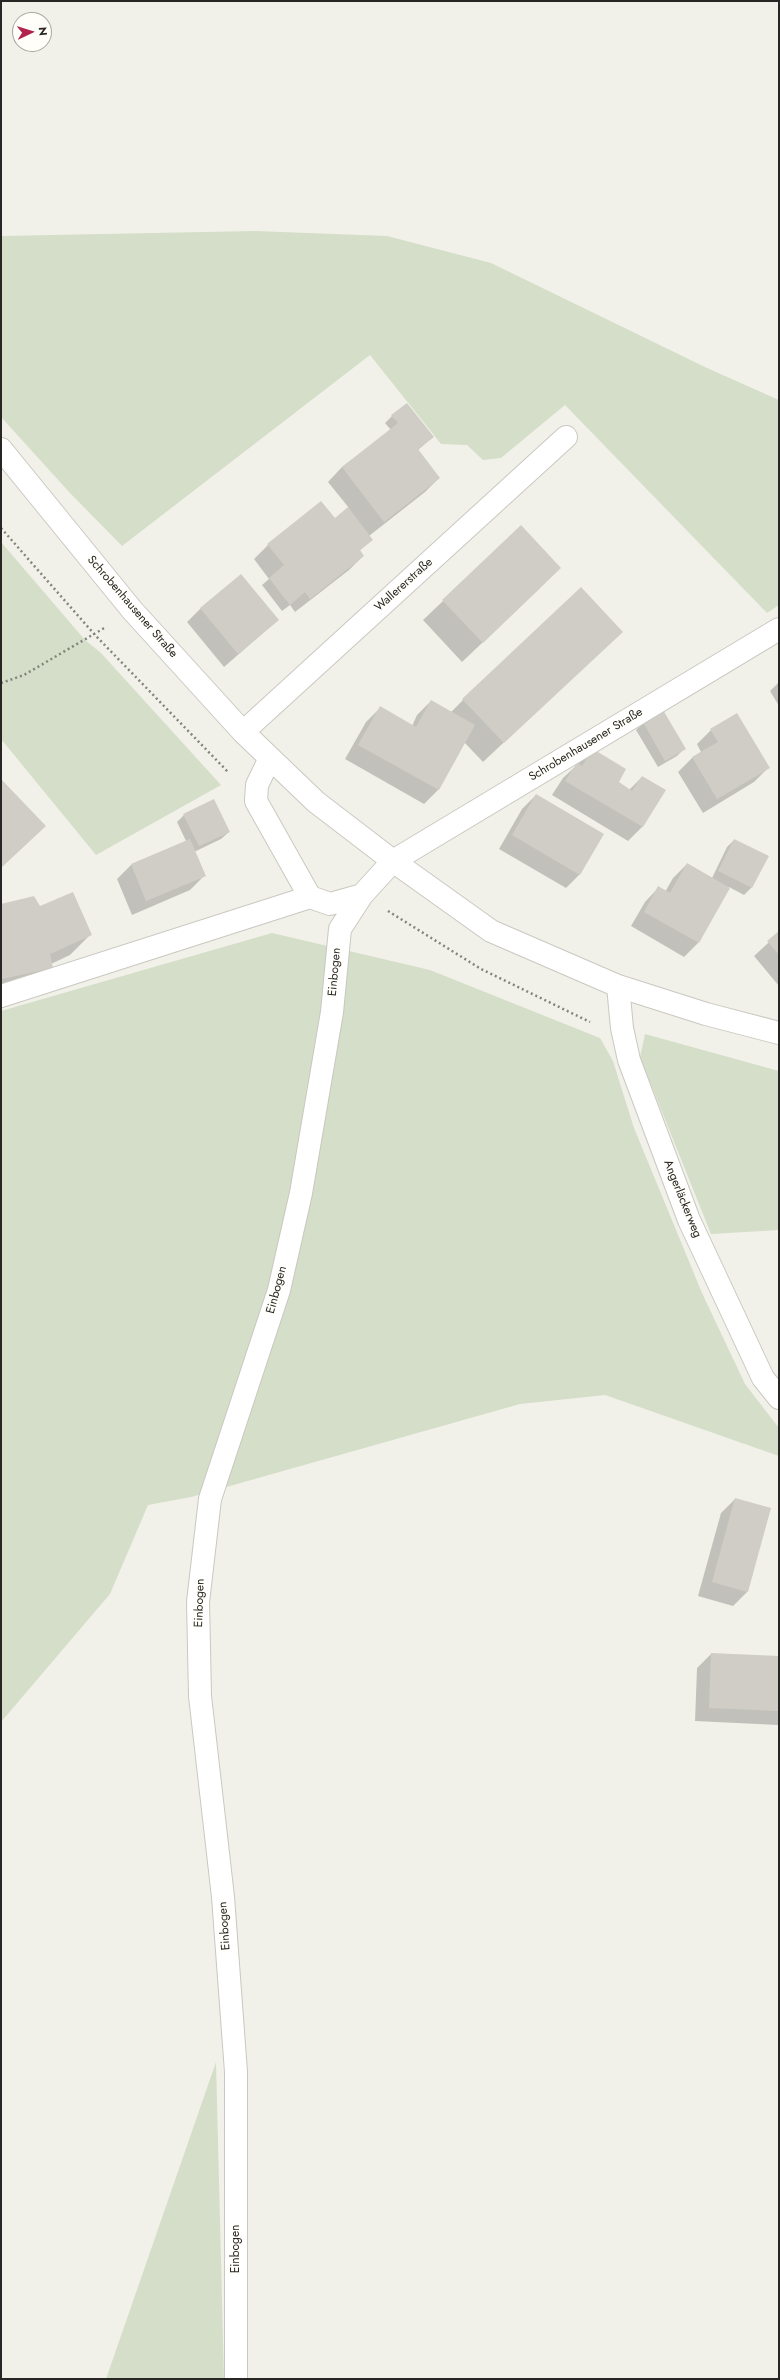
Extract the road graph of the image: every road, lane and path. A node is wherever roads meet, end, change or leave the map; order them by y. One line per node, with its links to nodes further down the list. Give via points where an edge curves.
1 (566, 438): 8 (street, Wallererstraße)
2 (1, 449): 4 (street, Schrobenhausener Straße)
3 (1, 528): 6 (path)
4 (132, 610): 6 (path); 8 (street, Schrobenhausener Straße)
5 (779, 628): 11 (street, Schrobenhausener Straße)
6 (95, 634): 7 (path, via 24,675); 10 (path)
7 (1, 682)
8 (243, 732): 9 (street, Schrobenhausener Straße)
9 (270, 758): 10 (street, via 257,785); 11 (street, Schrobenhausener Straße, via 316,802)
10 (256, 800): 13 (street)
11 (393, 861): 12 (street, Einbogen); 14 (street, Schrobenhausener Straße, via 491,931)
12 (362, 895): 13 (street, via 330,904); 17 (path, via 481,969 599,1026); 19 (street, Einbogen, via 340,929 332,1012 301,1193 279,1290 210,1498 198,1602 200,1696 223,1897 236,2072)
13 (310, 897): 15 (street)
14 (618, 986): 16 (street, Schrobenhausener Straße); 17 (street, Angerläckerweg)
15 (1, 996)
16 (774, 1027)
17 (622, 1028): 18 (street, Angerläckerweg, via 629,1060 689,1220 763,1378)
18 (779, 1398)
19 (236, 2379)

